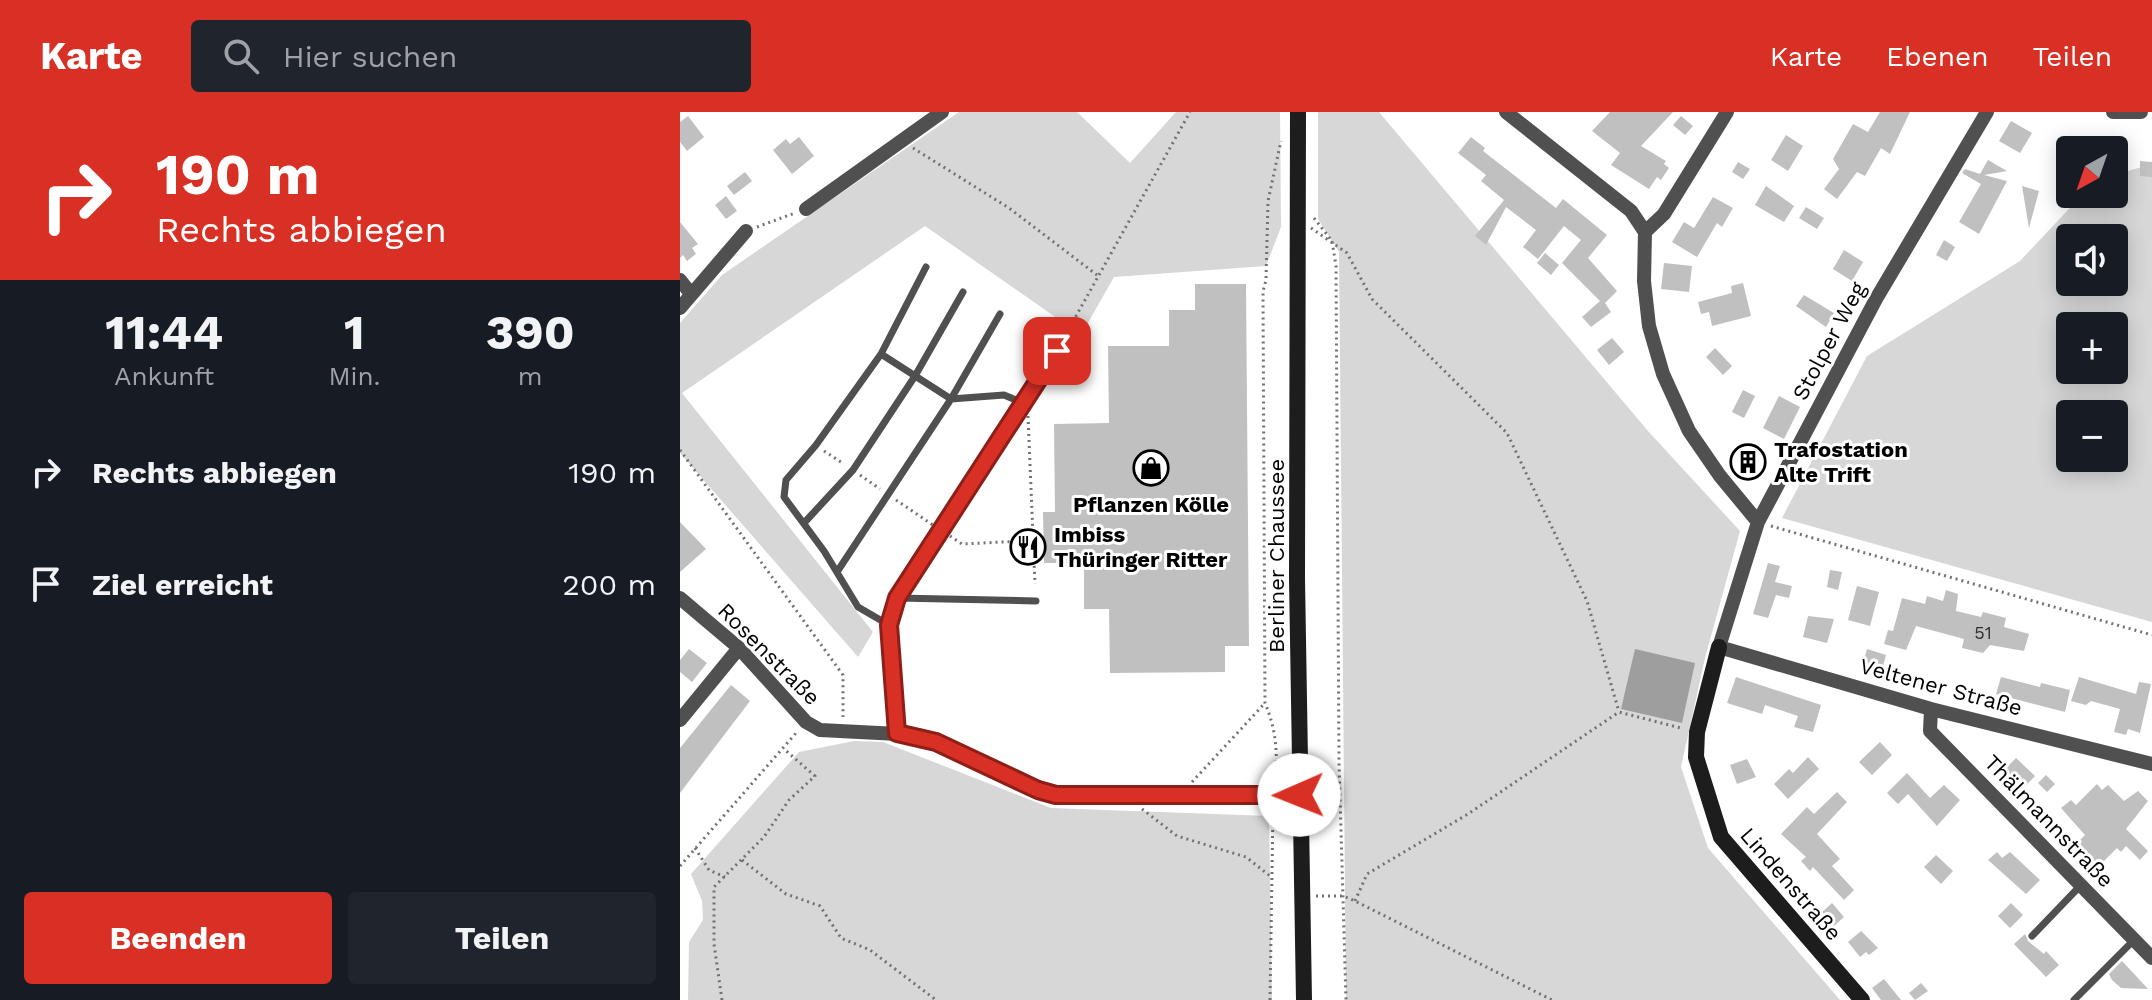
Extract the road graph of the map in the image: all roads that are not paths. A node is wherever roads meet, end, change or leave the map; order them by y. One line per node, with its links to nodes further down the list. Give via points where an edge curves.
1 (942, 112): 8 (street)
2 (1298, 112): 35 (main road, Berliner Chaussee, via 1305,220)
3 (1506, 112): 10 (street, via 1631,211)
4 (1727, 112): 10 (street, via 1664,214)
5 (1987, 112): 22 (street, Stolper Weg, via 1876,299)
6 (2113, 112): 7 (street)
7 (2141, 112)
8 (806, 209)
9 (746, 231): 14 (street)
10 (1645, 232): 22 (street, via 1649,326 1663,374 1689,431)
11 (926, 267): 18 (lane)
12 (680, 280): 14 (street)
13 (963, 292): 19 (lane)
14 (691, 294): 15 (street)
15 (680, 308)
16 (1000, 314): 20 (lane)
17 (1057, 351): 21 (lane)
18 (881, 354): 19 (lane); 23 (lane, via 786,480 784,497)
19 (915, 376): 20 (lane); 23 (lane, via 853,470)
20 (951, 399): 21 (lane, via 1004,395); 24 (lane)
21 (1025, 401): 26 (lane)
22 (1758, 522): 29 (street, Stolper Weg)
23 (804, 523): 24 (lane)
24 (837, 572): 28 (lane, via 858,607)
25 (680, 598): 30 (street, Rosenstraße)
26 (897, 598): 27 (lane); 28 (lane)
27 (1036, 601)
28 (889, 625): 33 (lane)
29 (1719, 647): 31 (street, Veltener Straße); 41 (main road, Lindenstraße, via 1697,732 1696,757 1721,837)
30 (739, 648): 32 (street); 33 (street, Rosenstraße, via 806,722 820,730)
31 (1931, 709): 34 (street, Veltener Straße); 36 (street, Thälmannstraße, via 1930,731)
32 (680, 720)
33 (897, 733): 35 (street, Rosenstraße, via 936,742 1056,795)
34 (2152, 764)
35 (1299, 795): 40 (main road, Berliner Chaussee)
36 (2081, 885): 37 (lane); 38 (street, Thälmannstraße)
37 (2032, 936)
38 (2134, 940): 39 (street, Thälmannstraße); 42 (lane)
39 (2152, 958)
40 (1304, 1000)
41 (1862, 1000)
42 (2074, 1000)

